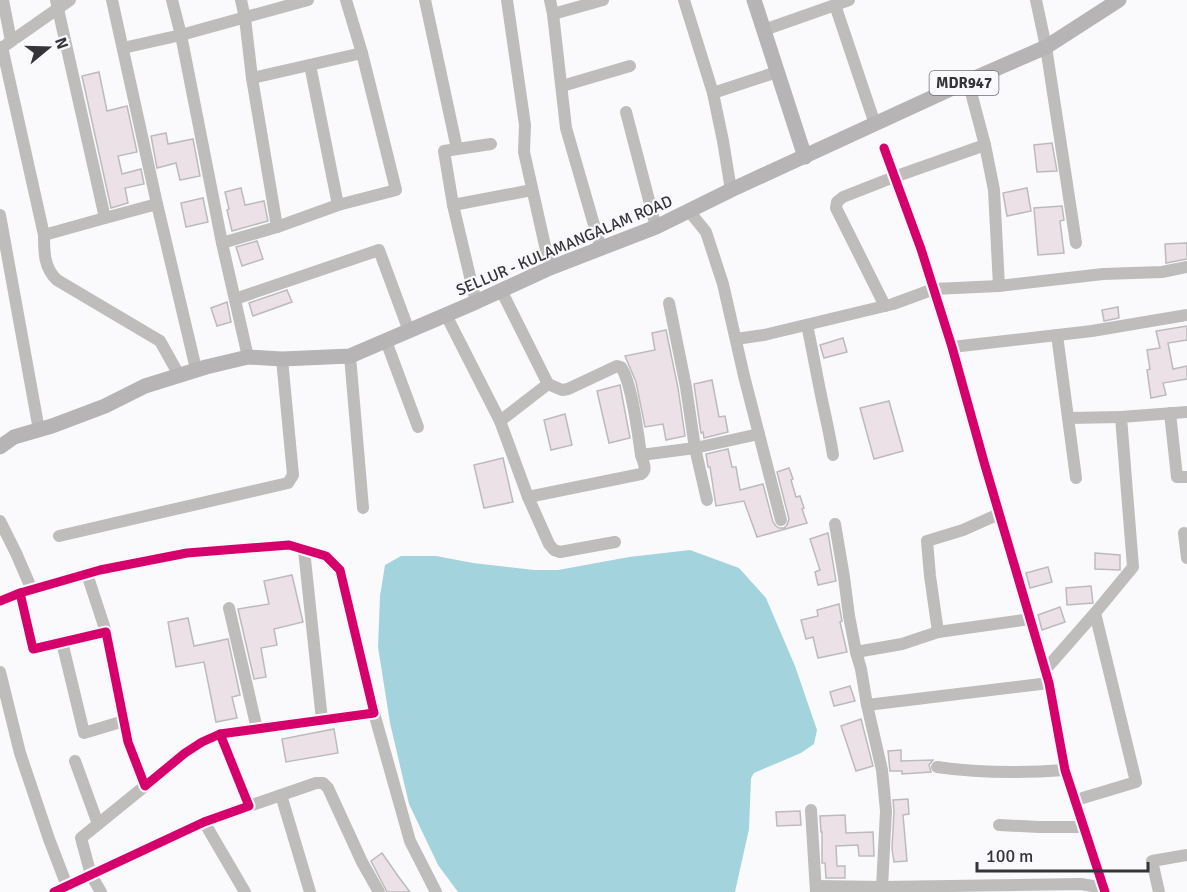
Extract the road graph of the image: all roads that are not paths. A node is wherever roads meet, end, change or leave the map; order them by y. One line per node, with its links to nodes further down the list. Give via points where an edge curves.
1 (3, 0): 23 (street)
2 (70, 0): 17 (street)
3 (112, 0): 25 (street)
4 (172, 0): 22 (street)
5 (241, 0): 20 (street)
6 (308, 0): 20 (street)
7 (346, 0): 26 (street)
8 (424, 0): 39 (street)
9 (507, 0): 42 (street)
10 (550, 0): 19 (street)
11 (603, 0): 19 (street)
12 (684, 0): 33 (street)
13 (754, 0): 21 (main road)
14 (849, 0): 18 (street)
15 (1036, 0): 24 (street)
16 (1119, 0): 24 (main road, SELLUR - KULAMANGALAM ROAD / MDR947)
17 (57, 4): 23 (street); 49 (street)
18 (835, 5): 21 (street); 35 (street)
19 (554, 14): 31 (street)
20 (245, 18): 22 (street); 30 (street)
21 (764, 30): 29 (main road)
22 (181, 35): 25 (street); 53 (street)
23 (3, 46): 52 (street)
24 (1046, 47): 32 (main road, SELLUR - KULAMANGALAM ROAD / MDR947); 54 (street)
25 (123, 48): 44 (street)
26 (362, 53): 27 (street); 45 (street, via 396,190)
27 (310, 65): 30 (street); 45 (street)
28 (630, 66): 31 (street)
29 (777, 72): 33 (street); 40 (main road)
30 (252, 78): 50 (street)
31 (562, 86): 55 (street, via 566,128)
32 (969, 87): 35 (main road, SELLUR - KULAMANGALAM ROAD / MDR947); 37 (street)
33 (713, 93): 43 (street)
34 (626, 112): 51 (street)
35 (876, 124): 40 (main road, SELLUR - KULAMANGALAM ROAD / MDR947)
36 (491, 144): 39 (street)
37 (985, 145): 41 (street); 58 (street, via 994,190)
38 (884, 148): 41 (street)
39 (457, 149): 46 (street, via 444,151)
40 (805, 157): 43 (main road, SELLUR - KULAMANGALAM ROAD / MDR947)
41 (894, 177): 59 (street); 64 (street, via 843,197 836,208)
42 (532, 190): 46 (street); 57 (street)
43 (732, 190): 47 (main road, SELLUR - KULAMANGALAM ROAD / MDR947)
44 (157, 204): 49 (street); 76 (street)
45 (338, 205): 50 (street)
46 (453, 205): 62 (street)
47 (689, 211): 51 (main road, SELLUR - KULAMANGALAM ROAD / MDR947); 70 (street, via 706,232)
48 (0, 215): 85 (street)
49 (105, 218): 52 (street)
50 (277, 227): 53 (street)
51 (656, 227): 55 (main road, SELLUR - KULAMANGALAM ROAD / MDR947)
52 (44, 235): 77 (street, via 46,265 52,275 160,341)
53 (222, 243): 61 (street)
54 (1076, 243)
55 (601, 249): 57 (main road, SELLUR - KULAMANGALAM ROAD / MDR947)
56 (1187, 267): 58 (street)
57 (549, 268): 60 (main road, SELLUR - KULAMANGALAM ROAD / MDR947)
58 (999, 286): 59 (street)
59 (934, 289): 64 (street); 72 (street)
60 (501, 290): 62 (main road, SELLUR - KULAMANGALAM ROAD / MDR947); 78 (street)
61 (235, 299): 68 (street, via 379,250); 74 (street)
62 (476, 302): 65 (main road, SELLUR - KULAMANGALAM ROAD / MDR947)
63 (669, 303): 88 (street)
64 (885, 306): 67 (street)
65 (446, 315): 68 (main road, SELLUR - KULAMANGALAM ROAD / MDR947); 83 (street)
66 (1187, 315): 69 (street)
67 (807, 325): 70 (street); 90 (street)
68 (409, 331): 71 (main road, SELLUR - KULAMANGALAM ROAD / MDR947)
69 (1057, 335): 72 (street); 82 (street)
70 (736, 339): 86 (street)
71 (386, 341): 73 (main road, SELLUR - KULAMANGALAM ROAD / MDR947); 84 (street)
72 (952, 347): 96 (street)
73 (350, 356): 75 (main road, SELLUR - KULAMANGALAM ROAD / MDR947); 95 (street)
74 (248, 357): 75 (main road, SELLUR - KULAMANGALAM ROAD / MDR947); 76 (main road, SELLUR - KULAMANGALAM ROAD / MDR947)
75 (282, 359): 101 (street, via 292,480)
76 (196, 369): 77 (main road, SELLUR - KULAMANGALAM ROAD / MDR947)
77 (179, 375): 85 (main road, SELLUR - KULAMANGALAM ROAD / MDR947)
78 (554, 387): 83 (street); 89 (street, via 568,389 621,367)
79 (1187, 412): 80 (street)
80 (1170, 413): 81 (street); 91 (street, via 1178,477)
81 (1121, 417): 82 (street); 109 (street, via 1133,567)
82 (1068, 418): 92 (street)
83 (500, 421): 93 (street)
84 (418, 427)
85 (39, 430): 87 (main road, SELLUR - KULAMANGALAM ROAD / MDR947, via 14,437)
86 (759, 434): 88 (street); 98 (street)
87 (0, 447)
88 (695, 448): 89 (street); 94 (street)
89 (641, 455): 93 (street, via 645,469 640,474)
90 (833, 455)
91 (1187, 477)
92 (1076, 478)
93 (528, 497): 102 (street, via 554,550)
94 (707, 500)
95 (363, 508)
96 (999, 514): 110 (street); 112 (street, via 927,541)
97 (0, 520): 106 (street, via 16,553)
98 (781, 520)
99 (835, 524): 114 (street)
100 (1184, 533): 104 (street)
101 (59, 536)
102 (615, 542)
103 (304, 550): 105 (street, via 290,545 187,553); 119 (street, via 326,556 340,570); 120 (street)
104 (1187, 558)
105 (87, 574): 106 (street); 111 (street)
106 (26, 591): 107 (street); 113 (street, via 33,648)
107 (0, 601)
108 (229, 608): 122 (street)
109 (1095, 613): 115 (street); 129 (street, via 1136,782)
110 (1030, 619): 112 (street); 115 (street)
111 (106, 632): 113 (street); 121 (street)
112 (939, 632): 114 (street, via 902,644)
113 (62, 642): 121 (street, via 84,733)
114 (856, 651): 118 (street)
115 (1045, 670): 117 (street)
116 (0, 672): 138 (street, via 20,753)
117 (1049, 683): 118 (street); 126 (street)
118 (867, 705): 140 (street, via 882,770 886,811)
119 (374, 713): 120 (street); 147 (street, via 410,841)
120 (322, 720): 122 (street)
121 (124, 722): 127 (street)
122 (257, 729): 123 (street)
123 (220, 734): 127 (street, via 185,753); 130 (street)
124 (75, 761): 133 (street)
125 (938, 767): 126 (street)
126 (1065, 770): 129 (street)
127 (145, 786): 133 (street)
128 (280, 795): 130 (street); 142 (street, via 316,783 328,788); 146 (street)
129 (1076, 800): 135 (street)
130 (249, 806): 132 (street)
131 (811, 810): 139 (street)
132 (204, 822): 137 (street); 145 (street)
133 (98, 824): 137 (street, via 81,838)
134 (999, 825): 135 (street)
135 (1084, 827): 141 (street)
136 (1187, 855): 148 (street, via 1152,861)
137 (92, 874): 138 (street); 144 (street)
138 (68, 886): 143 (street)
139 (816, 889): 140 (street)
140 (882, 889): 141 (street, via 1081,884)
141 (1105, 890)
142 (376, 891)
143 (54, 892)
144 (101, 892)
145 (245, 892)
146 (310, 892)
147 (436, 892)
148 (1159, 892)

